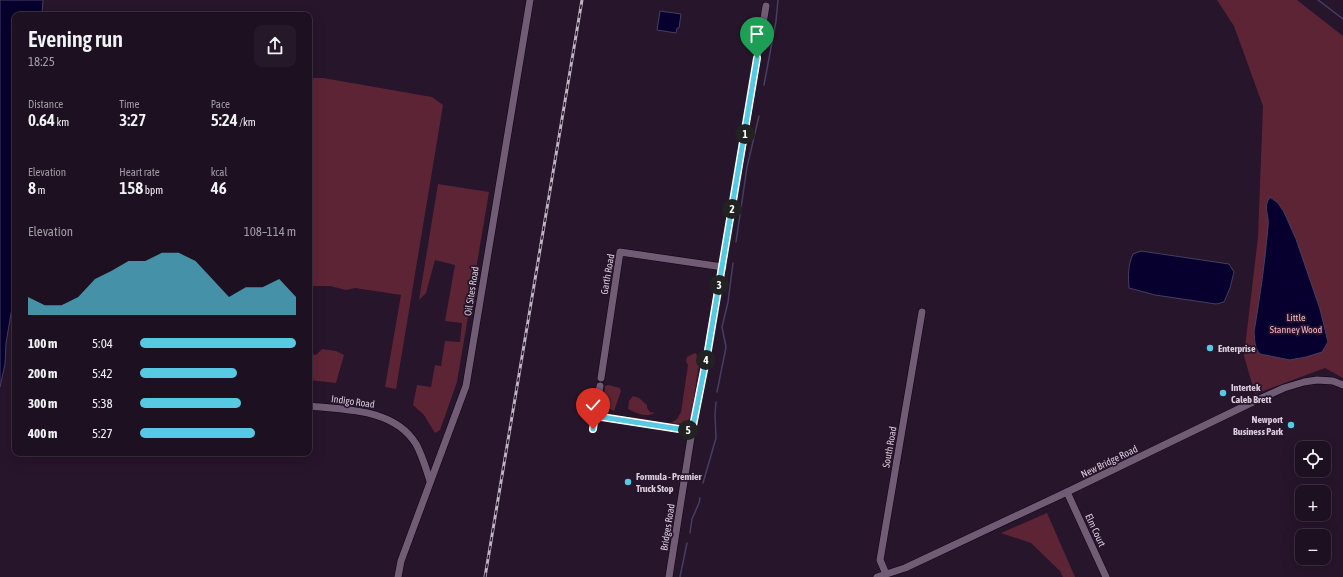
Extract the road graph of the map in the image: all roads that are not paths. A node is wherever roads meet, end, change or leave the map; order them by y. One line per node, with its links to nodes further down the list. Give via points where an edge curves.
1 (530, 0): 10 (street, Oil Sites Road, via 466,386)
2 (766, 6): 3 (street, Bridges Road)
3 (722, 267): 7 (street, Garth Road, via 620,252); 9 (street, Bridges Road)
4 (922, 312): 12 (street, South Road, via 880,560)
5 (1343, 385): 11 (street, New Bridge Road, via 1333,381 1317,380 1284,388)
6 (312, 406): 10 (street, Indigo Road, via 382,416 394,423 415,443)
7 (595, 416): 8 (street, Garth Road); 9 (street)
8 (593, 429)
9 (692, 431): 14 (street, Bridges Road)
10 (430, 481): 13 (street, Oil Sites Road, via 401,561)
11 (1067, 492): 12 (street, New Bridge Road, via 905,568); 16 (street, Elm Court)
12 (886, 574): 15 (street)
13 (398, 577)
14 (669, 577)
15 (877, 577)
16 (1106, 577)

